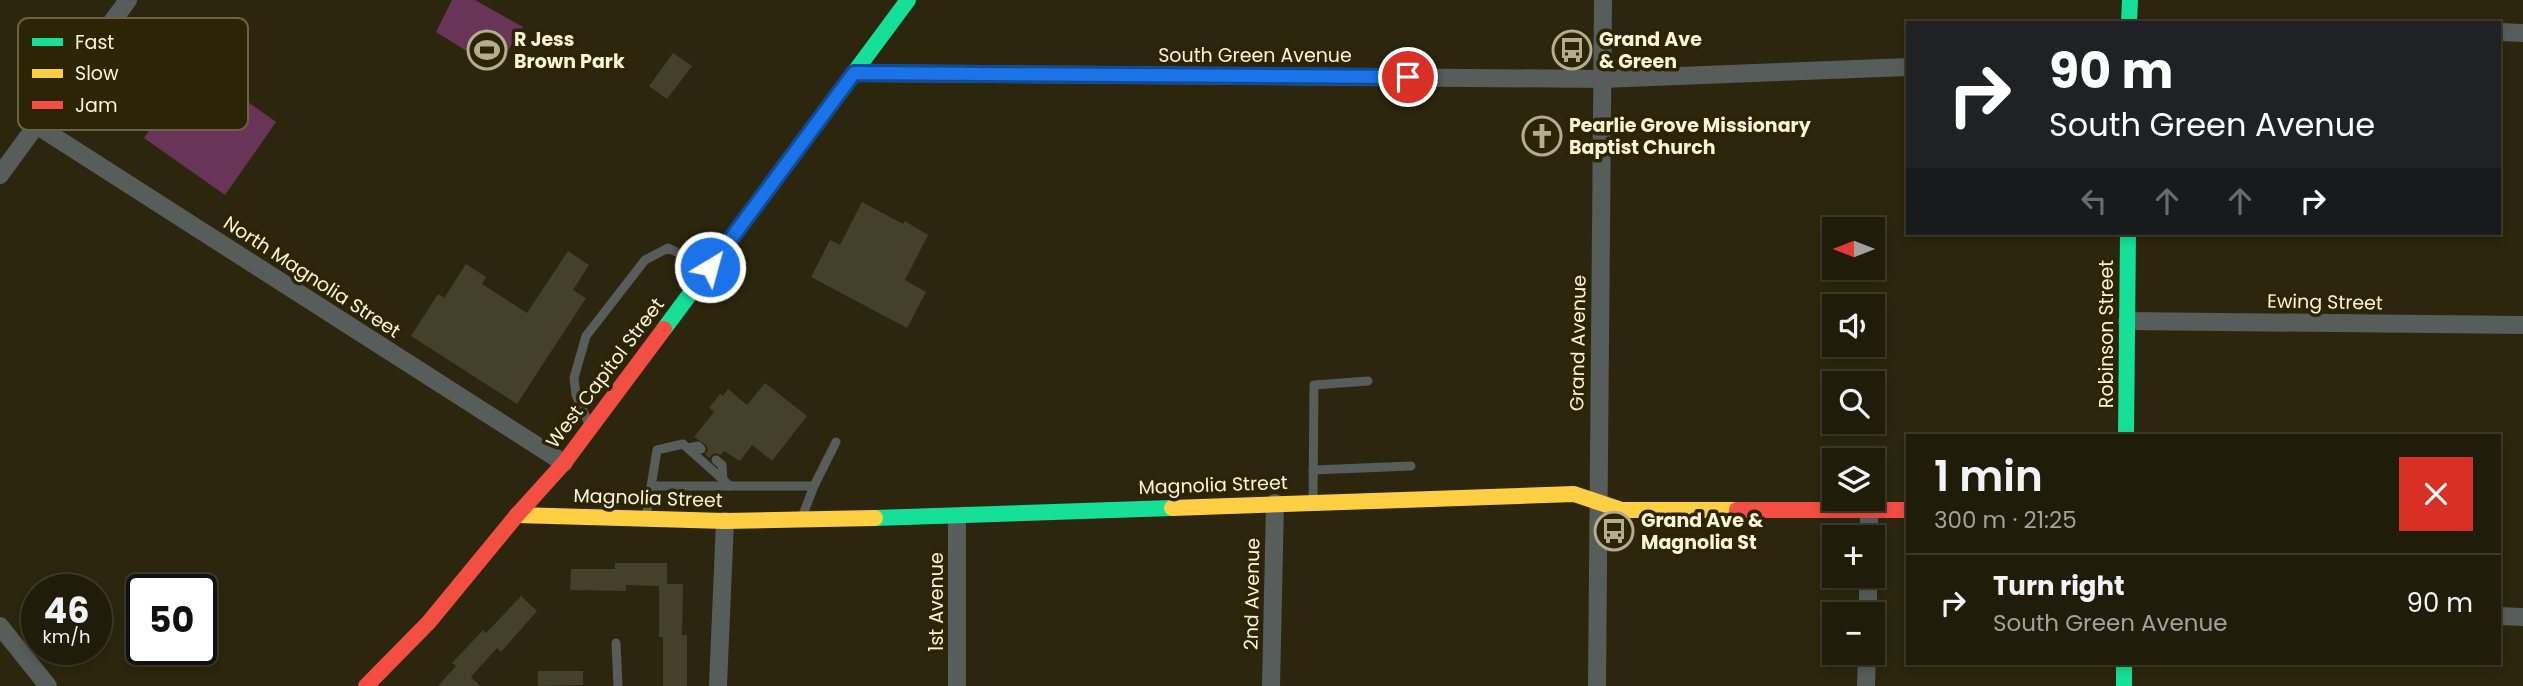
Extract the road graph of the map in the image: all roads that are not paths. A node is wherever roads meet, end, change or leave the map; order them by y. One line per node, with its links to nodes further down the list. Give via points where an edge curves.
1 (128, 0): 5 (street)
2 (908, 0): 10 (street, West Capitol Street)
3 (1603, 0): 11 (street, Grand Avenue)
4 (2130, 0): 6 (street)
5 (115, 18)
6 (2129, 21)
7 (2501, 33): 8 (street)
8 (2523, 33)
9 (1906, 67): 11 (street, South Green Avenue)
10 (854, 73): 11 (street, South Green Avenue); 16 (street, West Capitol Street)
11 (1602, 79): 32 (street, Grand Avenue)
12 (32, 130): 14 (street)
13 (44, 130): 26 (street, North Magnolia Street)
14 (0, 174)
15 (2128, 235): 17 (street, Robinson Street)
16 (710, 267): 20 (street, West Capitol Street); 20 (lane, via 668,248 645,260 586,336 574,378 576,395)
17 (2127, 321): 18 (street, Ewing Street); 21 (street, Robinson Street)
18 (2523, 325)
19 (1367, 381): 28 (lane, via 1314,385)
20 (591, 428): 26 (street, West Capitol Street)
21 (2126, 434)
22 (836, 442): 31 (lane)
23 (688, 448): 24 (lane); 29 (lane); 30 (lane, via 683,444 657,450)
24 (701, 449)
25 (716, 460): 29 (lane, via 722,465)
26 (564, 463): 38 (street, West Capitol Street)
27 (1411, 466): 28 (lane)
28 (1312, 470): 33 (lane)
29 (726, 483): 30 (lane); 31 (lane)
30 (651, 485): 40 (lane)
31 (814, 485): 41 (lane)
32 (1597, 500): 33 (street, Magnolia Street, via 1574,494); 35 (street, Magnolia Street, via 1622,510); 55 (street, Grand Avenue)
33 (1313, 502): 34 (street, Magnolia Street)
34 (1275, 503): 39 (street, Magnolia Street); 54 (street, 2nd Avenue)
35 (1822, 510)
36 (1885, 510): 37 (street, Magnolia Street)
37 (1906, 510)
38 (517, 515): 40 (street, Magnolia Street); 50 (street, West Capitol Street, via 429,622)
39 (957, 517): 41 (street, Magnolia Street); 53 (street, 1st Avenue)
40 (645, 519): 42 (street, Magnolia Street)
41 (801, 520): 42 (street, Magnolia Street)
42 (725, 522): 52 (street)
43 (2501, 616): 44 (street)
44 (2523, 617)
45 (0, 625): 49 (street)
46 (616, 643): 51 (lane)
47 (1867, 665): 56 (street)
48 (2124, 665): 57 (street)
49 (48, 686)
50 (366, 686)
51 (618, 686)
52 (718, 686)
53 (957, 686)
54 (1271, 686)
55 (1597, 686)
56 (1866, 686)
57 (2124, 686)

